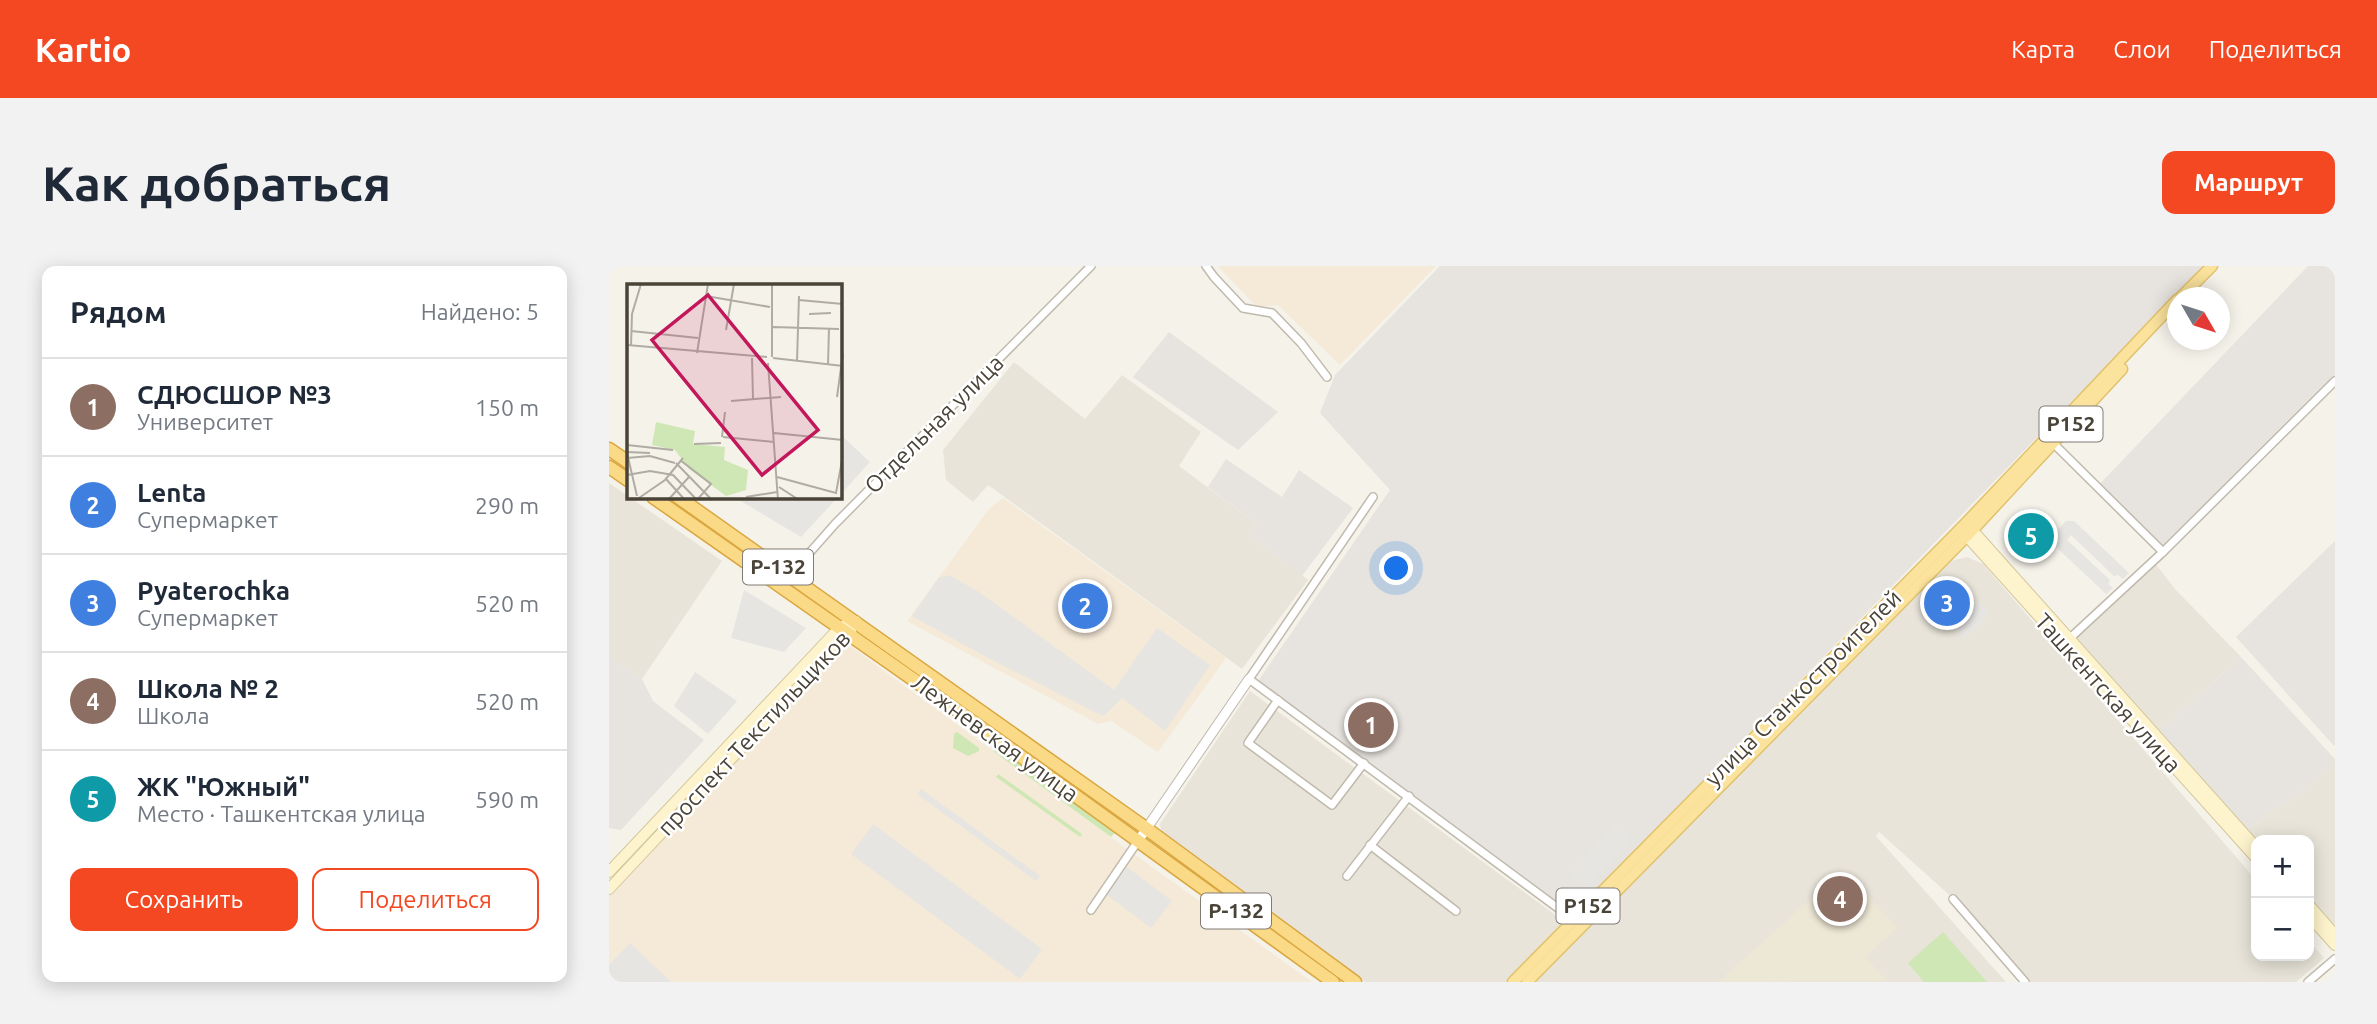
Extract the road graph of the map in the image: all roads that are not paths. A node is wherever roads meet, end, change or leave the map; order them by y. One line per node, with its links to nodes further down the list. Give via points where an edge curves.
1 (1091, 266): 21 (street, Отдельная улица)
2 (1206, 266): 9 (street, via 1243,308 1272,313)
3 (2212, 266): 5 (main road, улица Станкостроителей / Р152)
4 (2221, 266): 6 (main road)
5 (2191, 287)
6 (2201, 287)
7 (2167, 312): 19 (main road, улица Станкостроителей / Р152)
8 (2167, 322): 11 (main road, улица Станкостроителей / Р152)
9 (1327, 377)
10 (2335, 381): 20 (street)
11 (2053, 443): 19 (main road, улица Станкостроителей / Р152); 20 (street)
12 (609, 449): 13 (highway)
13 (627, 461)
14 (609, 467): 15 (highway)
15 (627, 479)
16 (1373, 496): 26 (street)
17 (656, 499): 22 (highway, Лежневская улица / Р-132)
18 (681, 499): 21 (highway, Лежневская улица / Р-132)
19 (1966, 530): 25 (main road, Ташкентская улица); 43 (main road, улица Станкостроителей / Р152); 51 (main road, улица Станкостроителей / Р152)
20 (2163, 552): 25 (street)
21 (789, 575): 22 (street, Отдельная улица); 23 (highway, Лежневская улица / Р-132)
22 (781, 586): 24 (highway, Лежневская улица / Р-132)
23 (856, 621): 24 (main road, проспект Текстильщиков); 31 (highway, Лежневская улица / Р-132)
24 (845, 630): 32 (highway, Лежневская улица / Р-132); 36 (main road, проспект Текстильщиков); 38 (main road, проспект Текстильщиков)
25 (2066, 641): 28 (main road, Ташкентская улица)
26 (1249, 678): 27 (street); 31 (street)
27 (1278, 700): 29 (street); 29 (street, via 1248,743 1332,806)
28 (2173, 760): 33 (main road, Ташкентская улица); 35 (main road, Ташкентская улица)
29 (1364, 763): 30 (street)
30 (1409, 796): 34 (street); 43 (street)
31 (1147, 829): 32 (street); 49 (highway, Лежневская улица / Р-132)
32 (1138, 841): 40 (street); 48 (highway, Лежневская улица / Р-132)
33 (2251, 842)
34 (1370, 845): 37 (street); 41 (street)
35 (2251, 852)
36 (609, 872)
37 (1347, 876)
38 (609, 888)
39 (1953, 899): 52 (street)
40 (1091, 910)
41 (1456, 911)
42 (2314, 911): 45 (main road)
43 (1574, 920): 50 (main road, улица Станкостроителей / Р152)
44 (2314, 922): 46 (main road)
45 (2335, 935)
46 (2335, 945)
47 (2335, 959): 53 (street)
48 (1333, 982)
49 (1355, 982)
50 (1513, 982)
51 (1527, 982)
52 (2025, 982)
53 (2308, 982)

